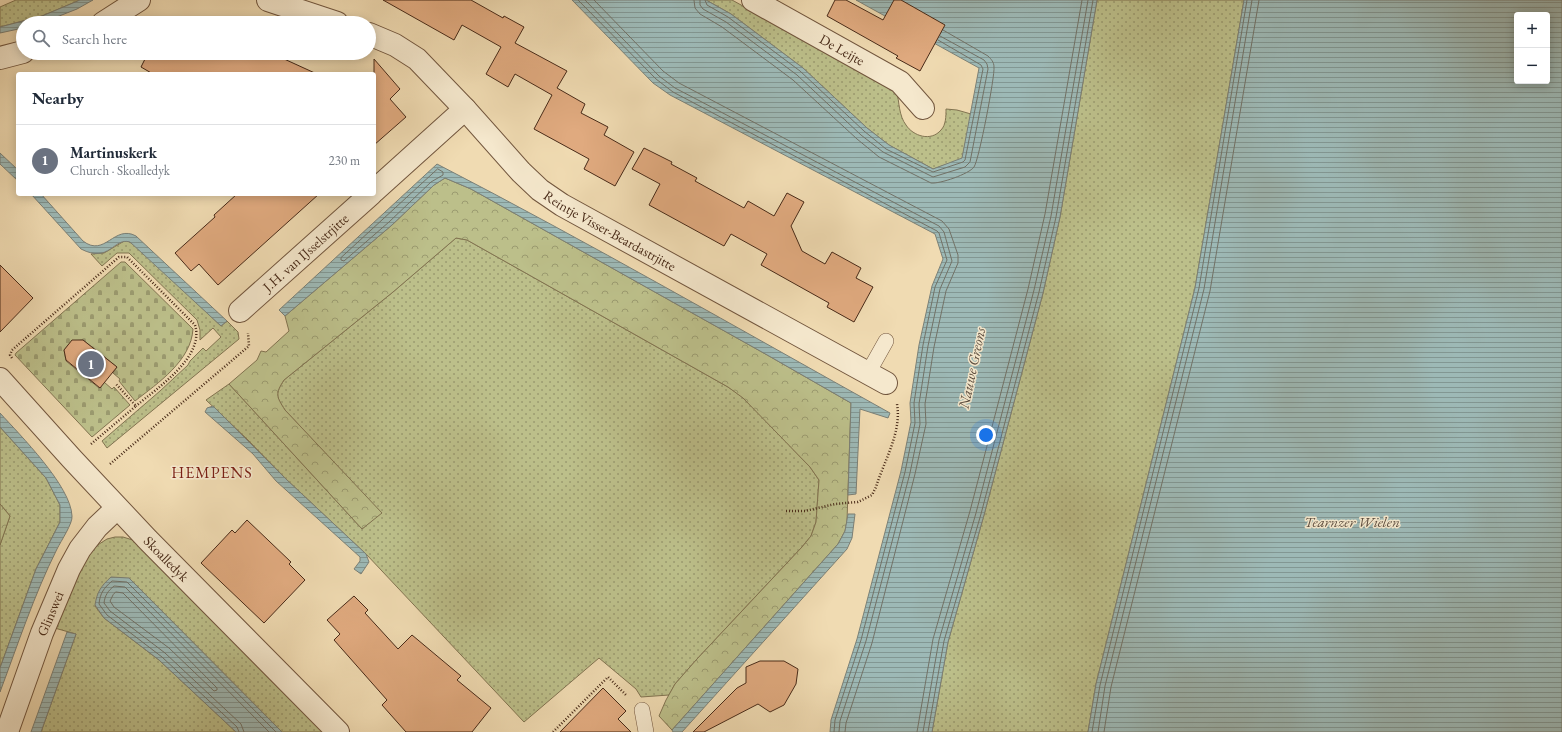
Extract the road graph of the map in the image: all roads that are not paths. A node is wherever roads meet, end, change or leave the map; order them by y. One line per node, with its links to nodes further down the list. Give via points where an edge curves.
1 (139, 0): 4 (street)
2 (268, 0): 5 (street)
3 (753, 0): 9 (street, De Leijte, via 900,82)
4 (114, 16)
5 (316, 16)
6 (376, 37): 10 (street, Reintje Visser-Beardastrjitte, via 417,59)
7 (16, 54): 8 (street)
8 (0, 58)
9 (923, 108)
10 (465, 109): 11 (street); 15 (street, Reintje Visser-Beardastrjitte, via 521,172 556,201)
11 (376, 189)
12 (369, 196): 13 (street, J.H. van IJsselstrjitte)
13 (243, 308)
14 (886, 342): 15 (lane)
15 (877, 378)
16 (0, 380): 17 (street, Skoalledyk)
17 (117, 508): 19 (street, Glinswei, via 97,527 69,569 42,633); 20 (street, Skoalledyk)
18 (642, 710): 21 (lane)
19 (7, 732)
20 (338, 732)
21 (646, 732)

